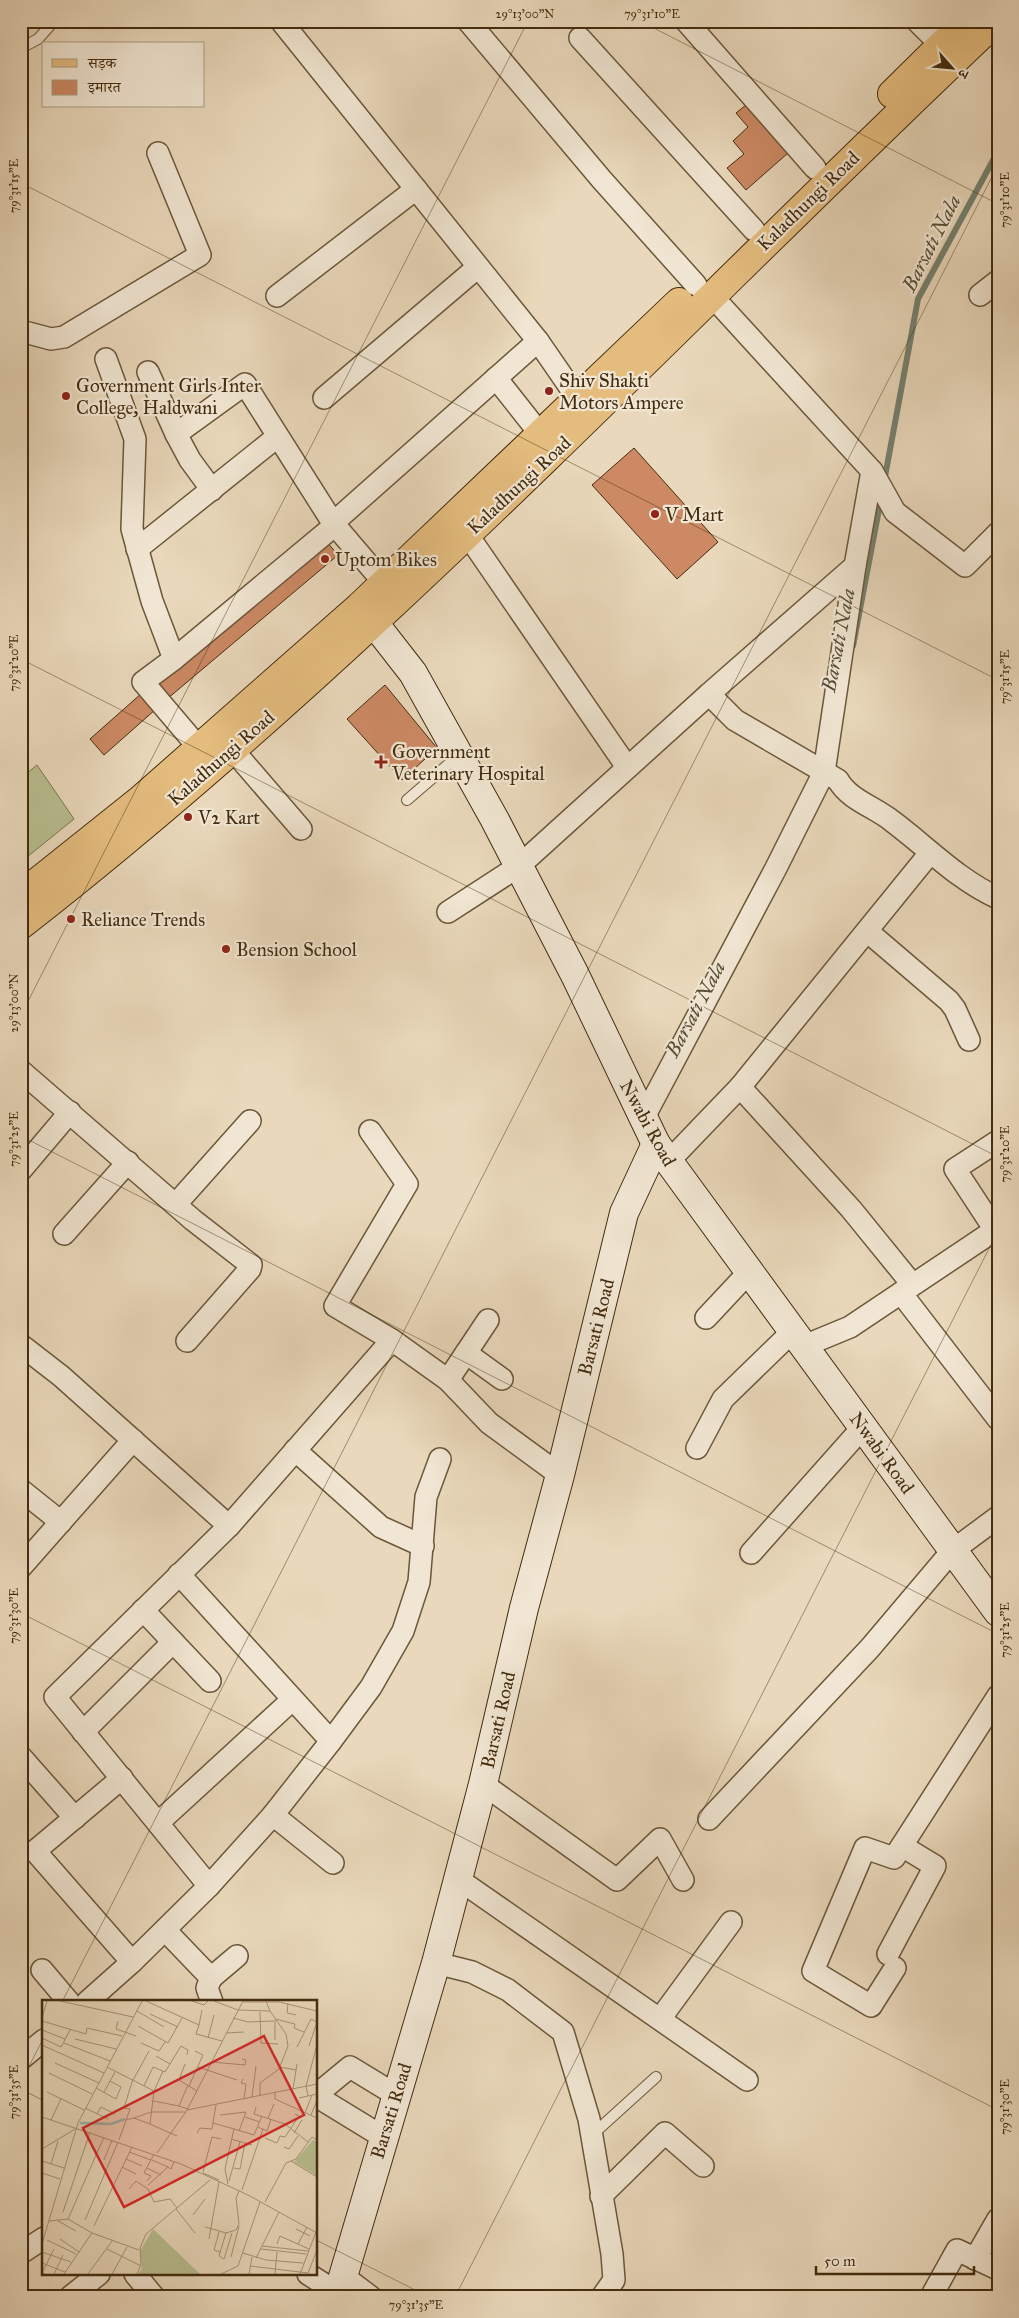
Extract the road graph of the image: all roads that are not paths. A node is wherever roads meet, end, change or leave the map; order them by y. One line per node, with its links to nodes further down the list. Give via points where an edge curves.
1 (54, 21): 9 (lane, via 38,39)
2 (281, 21): 13 (street)
3 (468, 21): 17 (street, via 602,180)
4 (686, 21): 12 (street)
5 (917, 21): 10 (street)
6 (966, 21): 10 (main road, Kaladhungi Road)
7 (996, 21): 10 (main road, Kaladhungi Road)
8 (580, 38): 14 (street)
9 (21, 48)
10 (949, 52): 12 (main road, Kaladhungi Road)
11 (158, 153): 20 (street, via 200,255 64,337 51,339)
12 (821, 174): 14 (main road, Kaladhungi Road); 17 (main road, Kaladhungi Road)
13 (416, 189): 15 (street); 18 (street)
14 (754, 230): 17 (main road, Kaladhungi Road)
15 (478, 267): 21 (street); 25 (street)
16 (998, 281): 19 (street)
17 (704, 291): 26 (main road, Kaladhungi Road); 30 (street); 34 (main road, Kaladhungi Road, via 606,403)
18 (277, 296)
19 (980, 296)
20 (21, 332)
21 (538, 341): 24 (street); 26 (street)
22 (106, 359): 35 (street, via 136,439 132,529)
23 (148, 372): 27 (street)
24 (496, 378): 28 (street); 32 (street)
25 (324, 398)
26 (578, 399): 28 (main road, Kaladhungi Road)
27 (176, 434): 29 (street, via 245,384); 31 (street)
28 (541, 435): 37 (main road, Kaladhungi Road)
29 (278, 437): 31 (street); 32 (street)
30 (874, 476): 33 (street, via 895,512 965,566); 36 (street)
31 (212, 490): 35 (street)
32 (334, 525): 37 (street); 39 (street)
33 (998, 533)
34 (467, 534): 38 (main road, Kaladhungi Road); 44 (street)
35 (137, 550): 39 (street)
36 (855, 566): 40 (street); 45 (street)
37 (385, 584): 38 (main road, Kaladhungi Road)
38 (367, 615): 41 (main road, Kaladhungi Road); 42 (main road, Kaladhungi Road); 43 (street, Nwabi Road, via 413,673)
39 (174, 659): 41 (street, via 143,682)
40 (709, 694): 44 (street); 45 (street, via 735,720)
41 (199, 748): 50 (main road, Kaladhungi Road, via 140,800)
42 (232, 749): 47 (street); 53 (main road, Kaladhungi Road, via 100,864)
43 (459, 756): 46 (lane); 49 (street, Nwabi Road)
44 (627, 768): 49 (street)
45 (831, 776): 48 (street, via 844,790 892,820); 59 (street, via 776,868)
46 (407, 800)
47 (301, 829)
48 (930, 854): 51 (street); 54 (street)
49 (519, 866): 52 (street); 59 (street, Nwabi Road)
50 (21, 895)
51 (998, 898)
52 (448, 912)
53 (21, 924)
54 (867, 931): 55 (street, via 949,1001); 57 (street)
55 (968, 1040)
56 (21, 1072): 58 (street)
57 (740, 1087): 63 (street); 70 (street, via 851,1209)
58 (70, 1112): 64 (street); 65 (street)
59 (643, 1119): 63 (street, Nwabi Road)
60 (250, 1121): 66 (street)
61 (370, 1131): 74 (street, via 407,1184 335,1306)
62 (998, 1142): 67 (street, via 955,1169)
63 (662, 1153): 69 (street, Nwabi Road); 86 (street, Barsati Road, via 624,1213)
64 (128, 1162): 66 (street); 68 (street)
65 (21, 1170)
66 (176, 1204): 75 (street, via 251,1265)
67 (996, 1229): 70 (street)
68 (64, 1234)
69 (749, 1272): 71 (street); 73 (street, Nwabi Road)
70 (907, 1288): 73 (street, via 850,1327); 80 (street)
71 (706, 1318)
72 (488, 1320): 77 (street)
73 (799, 1338): 81 (street, Nwabi Road); 83 (street, via 723,1399)
74 (392, 1340): 79 (street); 84 (street)
75 (187, 1341)
76 (21, 1345): 82 (street)
77 (466, 1353): 78 (street); 79 (street)
78 (502, 1379)
79 (448, 1380): 86 (street, via 489,1423)
80 (998, 1419)
81 (863, 1427): 92 (street, Nwabi Road); 93 (street)
82 (133, 1440): 89 (street); 90 (street)
83 (697, 1448)
84 (295, 1450): 90 (street); 91 (street, via 381,1527)
85 (440, 1459): 91 (street, via 426,1497)
86 (560, 1475): 106 (street, Barsati Road, via 524,1608)
87 (21, 1490): 89 (street)
88 (998, 1517): 92 (street)
89 (61, 1522): 94 (street)
90 (229, 1526): 95 (street)
91 (423, 1546): 103 (street, via 419,1582 403,1630 371,1687)
92 (952, 1551): 97 (street, Nwabi Road); 109 (street, via 870,1648)
93 (751, 1552)
94 (22, 1565)
95 (179, 1574): 96 (street); 101 (street)
96 (143, 1610): 98 (street); 102 (street, via 55,1697)
97 (998, 1612)
98 (173, 1642): 99 (street); 102 (street)
99 (210, 1680)
100 (998, 1696): 111 (street)
101 (292, 1700): 103 (street); 110 (street)
102 (83, 1732): 105 (street)
103 (331, 1741): 107 (street)
104 (21, 1757): 108 (street)
105 (122, 1778): 108 (street); 110 (street)
106 (483, 1784): 113 (street, Barsati Road); 114 (street, via 617,1880 660,1839)
107 (273, 1815): 112 (street); 115 (street)
108 (75, 1818): 119 (street, via 35,1851)
109 (709, 1819)
110 (158, 1822): 115 (street)
111 (902, 1846): 111 (street, via 894,1858 865,1848 813,1970 871,2006 935,1866)
112 (333, 1863)
113 (458, 1879): 120 (street, Barsati Road); 126 (street)
114 (682, 1880)
115 (209, 1886): 117 (street)
116 (731, 1922): 126 (street)
117 (165, 1930): 119 (street); 122 (street)
118 (237, 1956): 122 (street)
119 (132, 1962): 124 (street)
120 (436, 1963): 132 (street, Barsati Road); 134 (street, via 472,1972 508,1990 563,2032)
121 (42, 1970): 123 (street)
122 (211, 1978): 125 (street, via 207,1988)
123 (67, 2000)
124 (93, 2000)
125 (211, 2000)
126 (660, 2019): 130 (street)
127 (42, 2042): 128 (street)
128 (21, 2059)
129 (656, 2078): 134 (lane)
130 (747, 2080)
131 (318, 2093): 132 (street, via 350,2067)
132 (396, 2095): 135 (street, Barsati Road)
133 (318, 2096): 135 (street)
134 (591, 2135): 137 (street)
135 (383, 2137): 146 (street, Barsati Road)
136 (703, 2166): 137 (street, via 665,2133)
137 (601, 2196): 150 (street, via 614,2280)
138 (998, 2219): 141 (street)
139 (42, 2239): 140 (street)
140 (21, 2253)
141 (975, 2259): 142 (street); 151 (street, via 957,2250)
142 (998, 2269)
143 (96, 2276): 147 (street)
144 (137, 2276): 148 (street)
145 (312, 2276): 146 (street)
146 (339, 2288): 149 (street)
147 (70, 2297)
148 (154, 2297)
149 (372, 2297)
150 (602, 2297)
151 (932, 2297)

